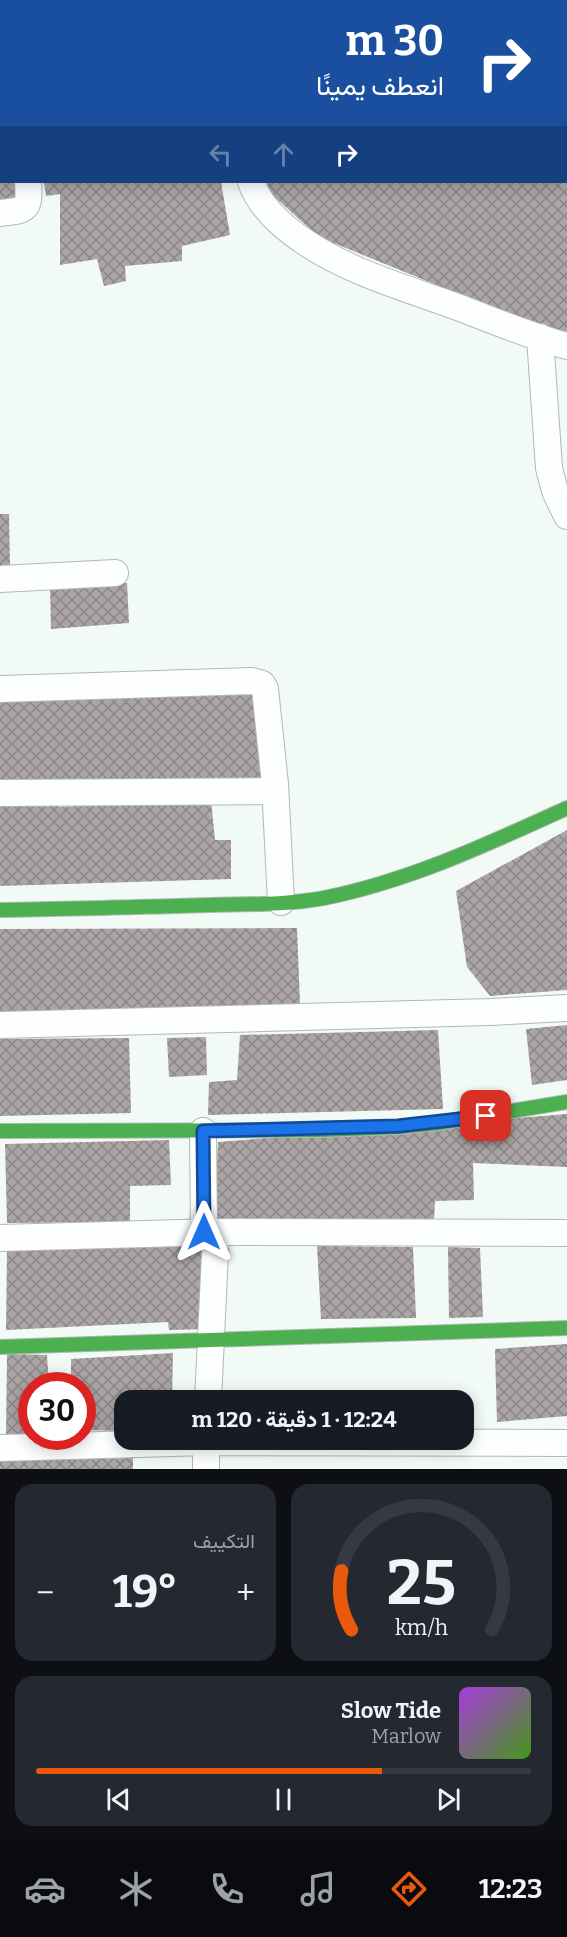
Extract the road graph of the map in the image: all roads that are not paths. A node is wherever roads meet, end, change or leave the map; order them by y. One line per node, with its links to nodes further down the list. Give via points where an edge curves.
1 (28, 183): 3 (street, via 27,206)
2 (252, 183): 4 (street, via 280,223 322,252)
3 (0, 213)
4 (540, 337): 5 (street); 6 (street, via 549,468)
5 (567, 346)
6 (567, 516)
7 (115, 573): 8 (street)
8 (0, 579)
9 (0, 689): 10 (street, via 259,682 265,689)
10 (275, 791): 11 (street); 13 (street)
11 (0, 793)
12 (567, 808): 13 (street, via 438,864 377,885 322,898)
13 (281, 902): 14 (street)
14 (0, 910)
15 (567, 1008): 16 (street)
16 (0, 1025)
17 (567, 1102): 19 (street, via 408,1126)
18 (0, 1131): 19 (street)
19 (203, 1131): 20 (street)
20 (210, 1232): 21 (street); 22 (street); 24 (street)
21 (567, 1233)
22 (0, 1238)
23 (567, 1328): 24 (street)
24 (212, 1340): 25 (street); 26 (street)
25 (0, 1347)
26 (209, 1390)
27 (474, 1442): 28 (street)
28 (567, 1443)
29 (114, 1444): 30 (street)
30 (0, 1448)
31 (206, 1450): 32 (street)
32 (206, 1469)

